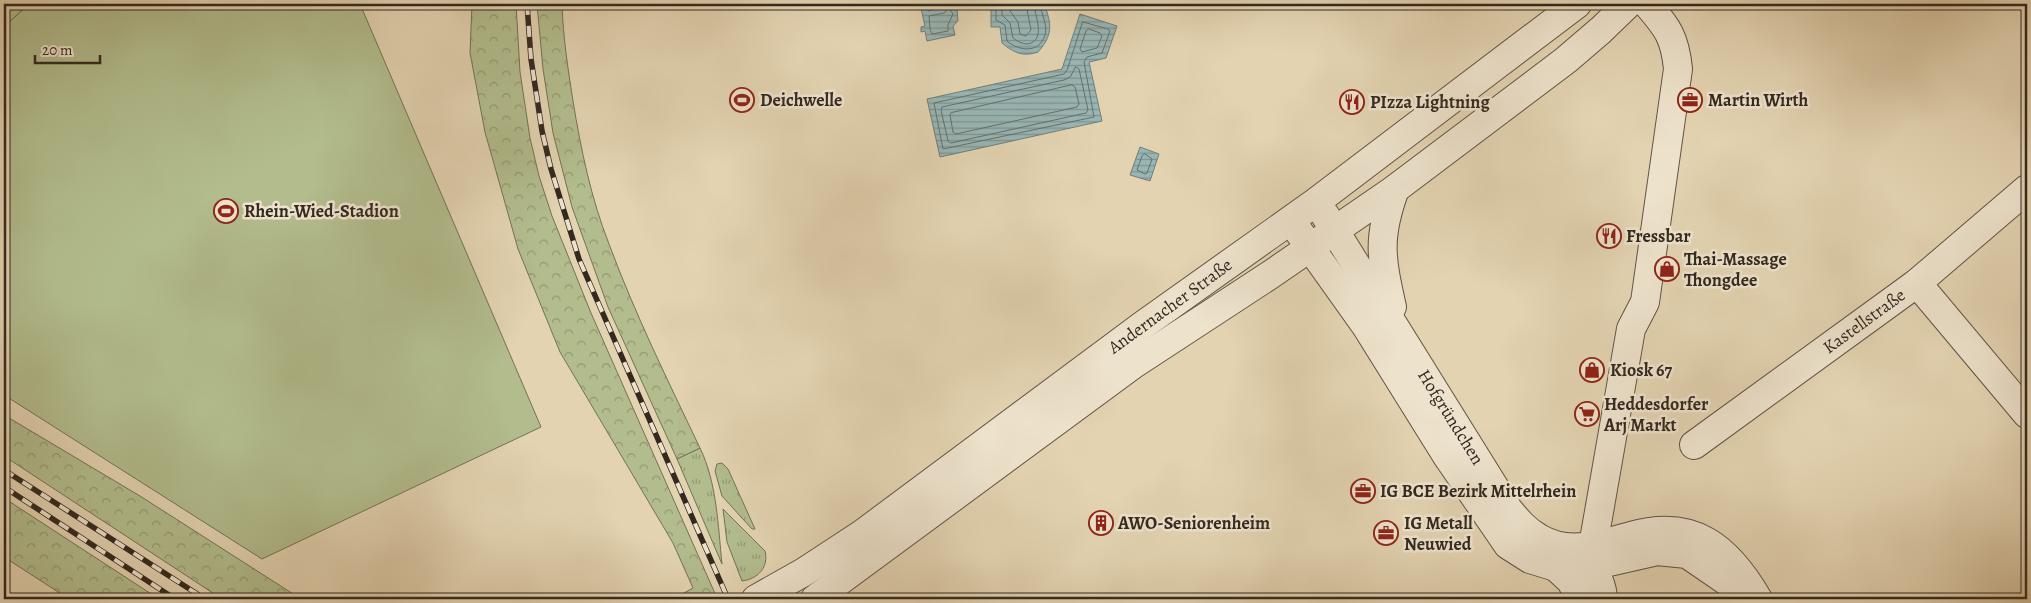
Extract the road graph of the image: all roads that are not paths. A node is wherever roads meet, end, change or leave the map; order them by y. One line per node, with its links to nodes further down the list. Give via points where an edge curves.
1 (1577, 4): 6 (street, Andernacher Straße)
2 (1628, 4): 4 (street, Andernacher Straße, via 1566,60)
3 (1647, 4): 14 (street, via 1674,41 1678,68 1645,302 1631,329)
4 (1394, 189): 8 (street, Andernacher Straße); 11 (street, via 1381,246)
5 (2027, 189): 10 (street, Kastellstraße)
6 (1316, 202): 7 (street, Andernacher Straße); 8 (street, Hofgründchen)
7 (1291, 220): 9 (street, Hofgründchen); 16 (street, Andernacher Straße, via 1142,325 862,534)
8 (1335, 229): 9 (street, Andernacher Straße); 11 (street, Hofgründchen)
9 (1310, 247): 14 (street, Hofgründchen, via 1366,326 1447,456 1508,545 1530,559); 17 (street, Andernacher Straße, via 1134,364)
10 (1917, 283): 12 (street); 13 (street, Kastellstraße)
11 (1396, 328): 14 (street, Hofgründchen, via 1508,509 1524,528 1539,539)
12 (2027, 414)
13 (1694, 445)
14 (1578, 557): 15 (street, Hofgründchen); 18 (street, via 1571,581); 20 (street, Hofgründchen, via 1655,531 1692,534 1722,552 1743,574)
15 (1623, 559): 18 (street); 19 (street, Hofgründchen, via 1657,551 1687,554)
16 (756, 599)
17 (815, 599)
18 (1595, 599)
19 (1752, 599)
20 (1758, 599)

